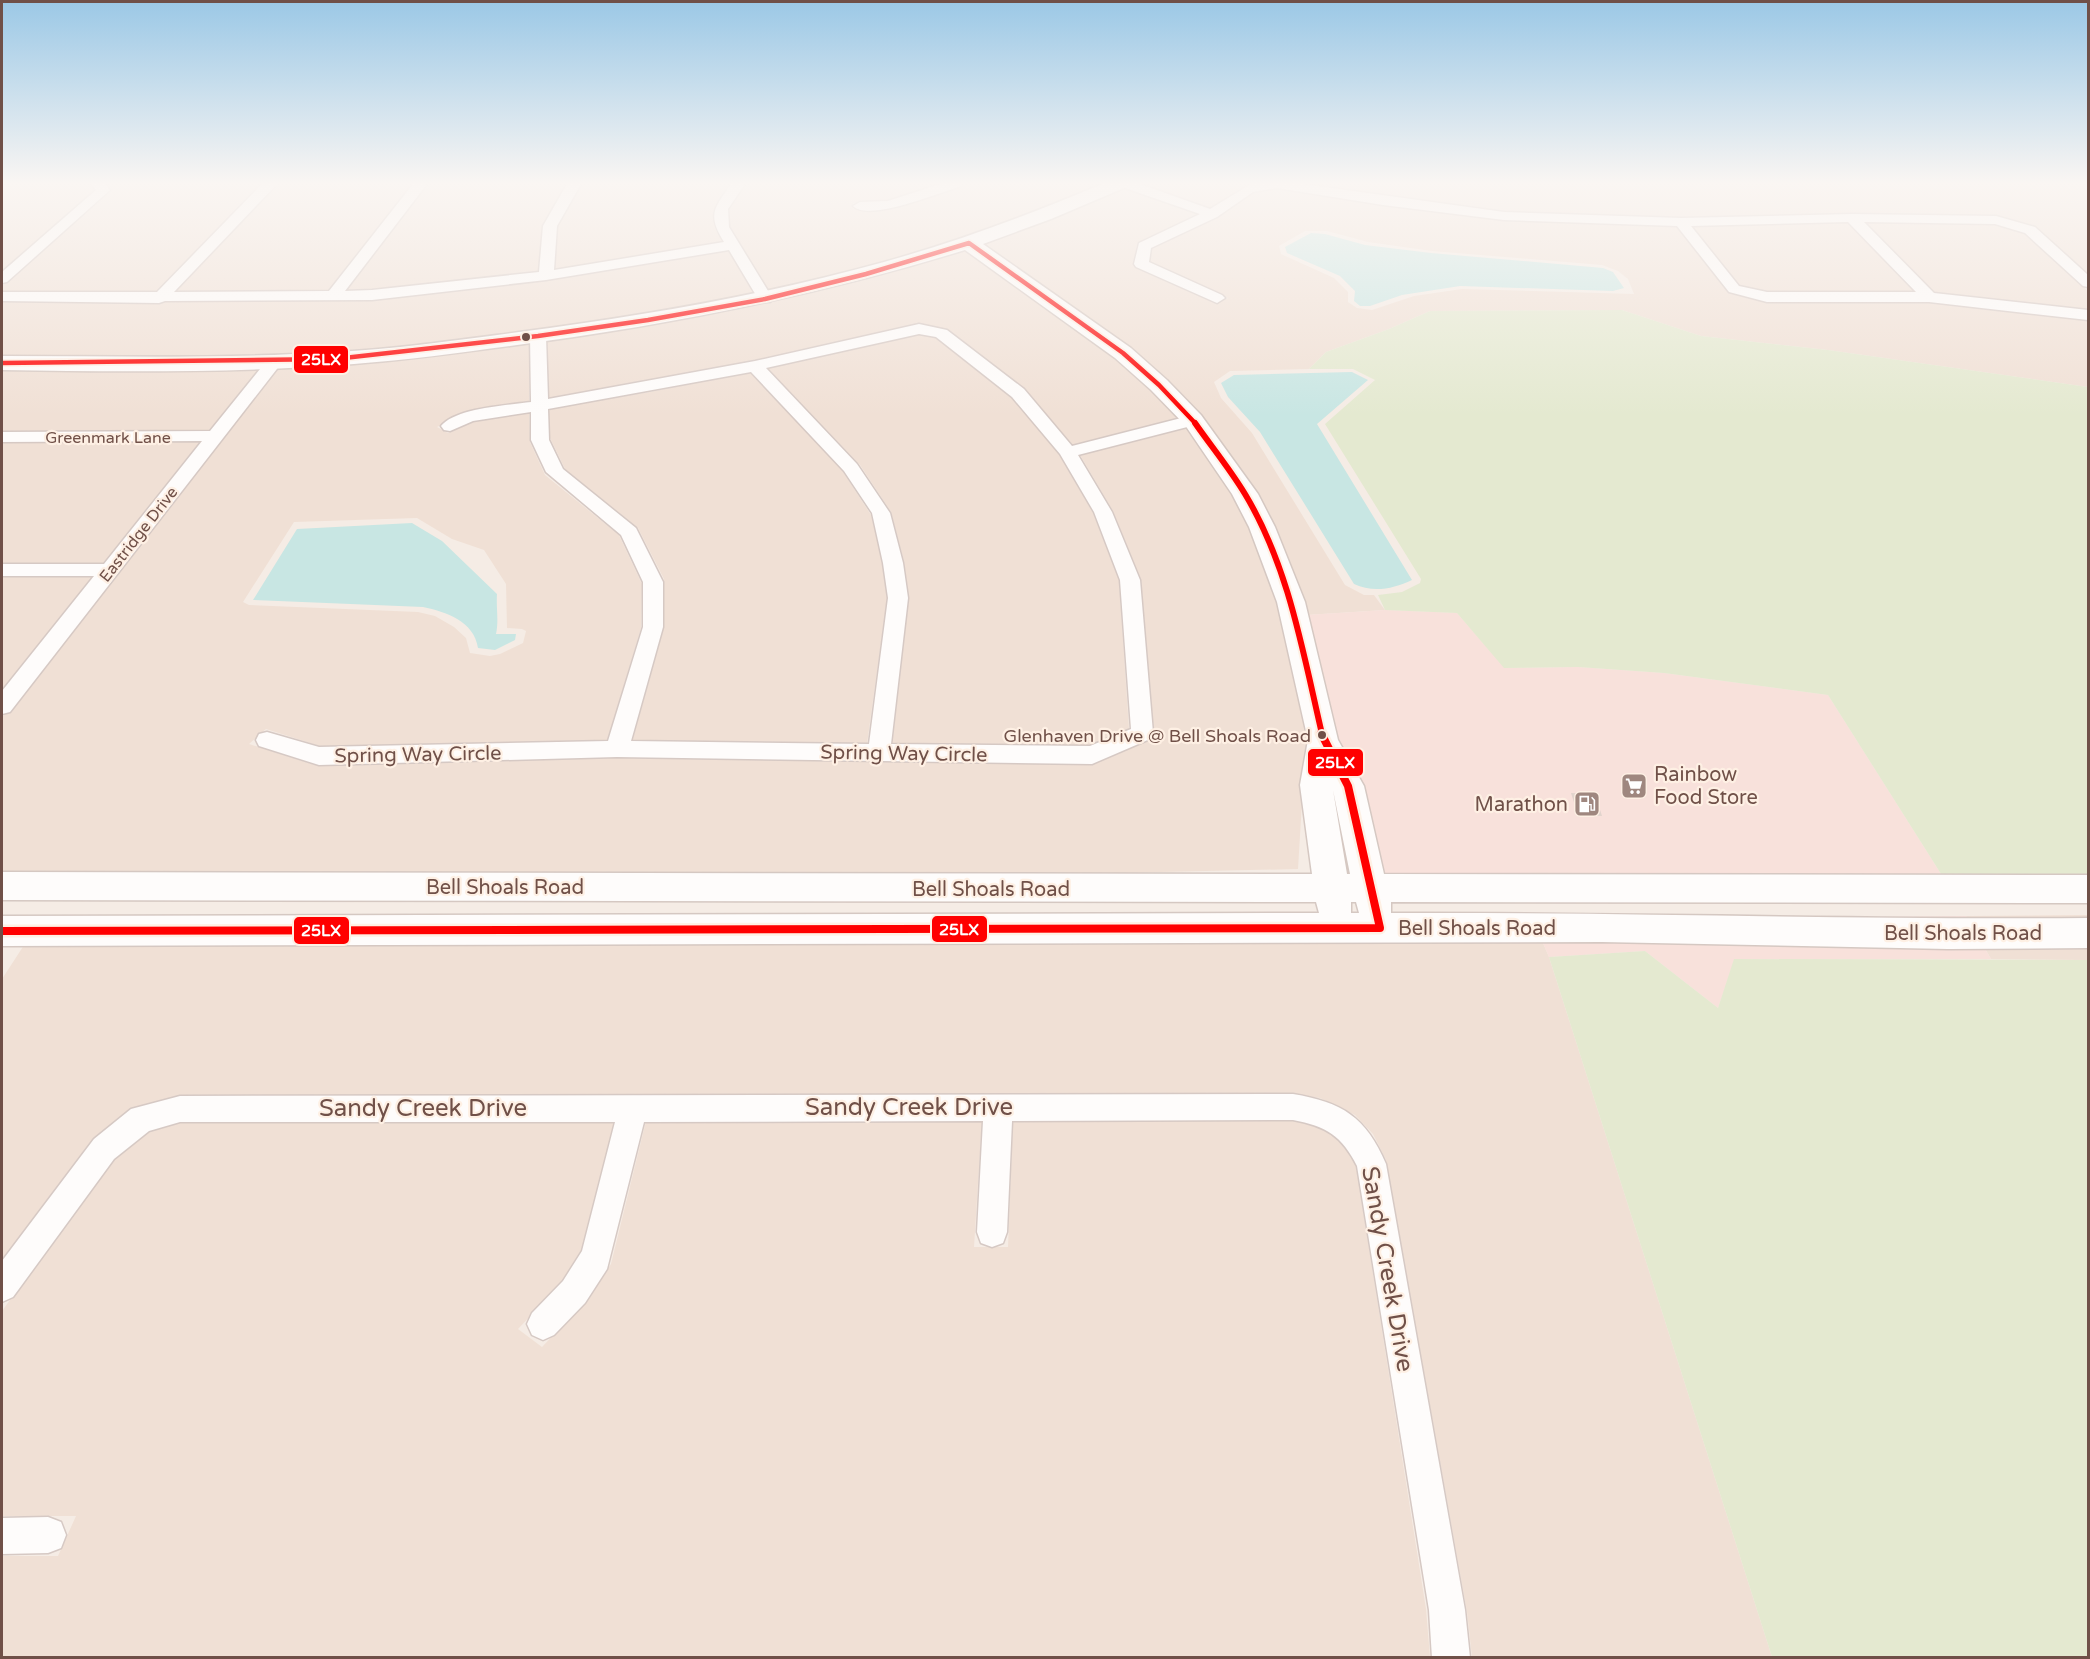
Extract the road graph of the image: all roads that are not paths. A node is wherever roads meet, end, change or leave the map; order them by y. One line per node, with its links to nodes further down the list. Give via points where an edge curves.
1 (22, 261): 14 (street)
2 (195, 261): 19 (street)
3 (360, 261): 17 (street)
4 (547, 261): 13 (street)
5 (643, 261): 13 (street)
6 (743, 261): 20 (street)
7 (908, 261): 20 (main road)
8 (995, 261): 28 (main road, via 1123,352)
9 (1141, 261): 21 (street)
10 (1712, 261): 18 (street, via 1734,289 1767,297)
11 (1894, 261): 18 (street)
12 (2064, 261): 15 (street)
13 (546, 276): 17 (street)
14 (2, 279)
15 (2088, 283)
16 (2, 297): 19 (street)
17 (332, 297): 19 (street)
18 (1929, 297): 22 (street)
19 (159, 298)
20 (765, 298): 23 (main road)
21 (1217, 298)
22 (2088, 315)
23 (538, 336): 24 (main road); 27 (street)
24 (274, 362): 25 (main road); 30 (street, Eastridge Drive)
25 (2, 363)
26 (755, 366): 27 (street, Spring Way Circle); 32 (street, Spring Way Circle, via 919,329 941,333 1018,393); 39 (street, via 851,468 880,513 894,563 898,598)
27 (539, 405): 29 (street, Spring Way Circle, via 469,417); 38 (street, via 540,440 555,472 629,532 653,582 652,627)
28 (1193, 420): 32 (street); 37 (main road, via 1245,494 1277,562 1302,645)
29 (450, 426)
30 (215, 436): 31 (street, Greenmark Lane); 34 (street, Eastridge Drive)
31 (2, 437)
32 (1068, 452): 39 (street, Spring Way Circle, via 1103,512 1130,580 1142,733 1092,755)
33 (2, 570): 34 (street)
34 (110, 570): 35 (street, Eastridge Drive)
35 (2, 706)
36 (267, 740): 38 (street, Spring Way Circle, via 320,756)
37 (1323, 740): 41 (main road, via 1316,785); 42 (main road, via 1348,786)
38 (617, 750): 39 (street, Spring Way Circle)
39 (879, 753)
40 (2, 886): 41 (main road, Bell Shoals Road)
41 (1332, 889): 42 (main road, Bell Shoals Road); 45 (main road)
42 (1371, 889): 43 (main road, Bell Shoals Road); 44 (main road)
43 (2088, 889)
44 (1380, 928): 45 (main road, Bell Shoals Road); 46 (main road, Bell Shoals Road)
45 (1338, 929): 47 (main road, Bell Shoals Road)
46 (2088, 933)
47 (7, 940)
48 (998, 1107): 49 (street, Sandy Creek Drive); 50 (street); 55 (street, Sandy Creek Drive, via 1293,1107 1320,1110 1344,1122 1361,1141 1371,1164 1447,1610)
49 (633, 1108): 51 (street, Sandy Creek Drive, via 161,1112 141,1119 104,1149); 52 (street, via 596,1258 574,1292)
50 (992, 1232)
51 (2, 1286)
52 (543, 1324)
53 (48, 1535): 54 (street)
54 (2, 1536)
55 (1451, 1658)

